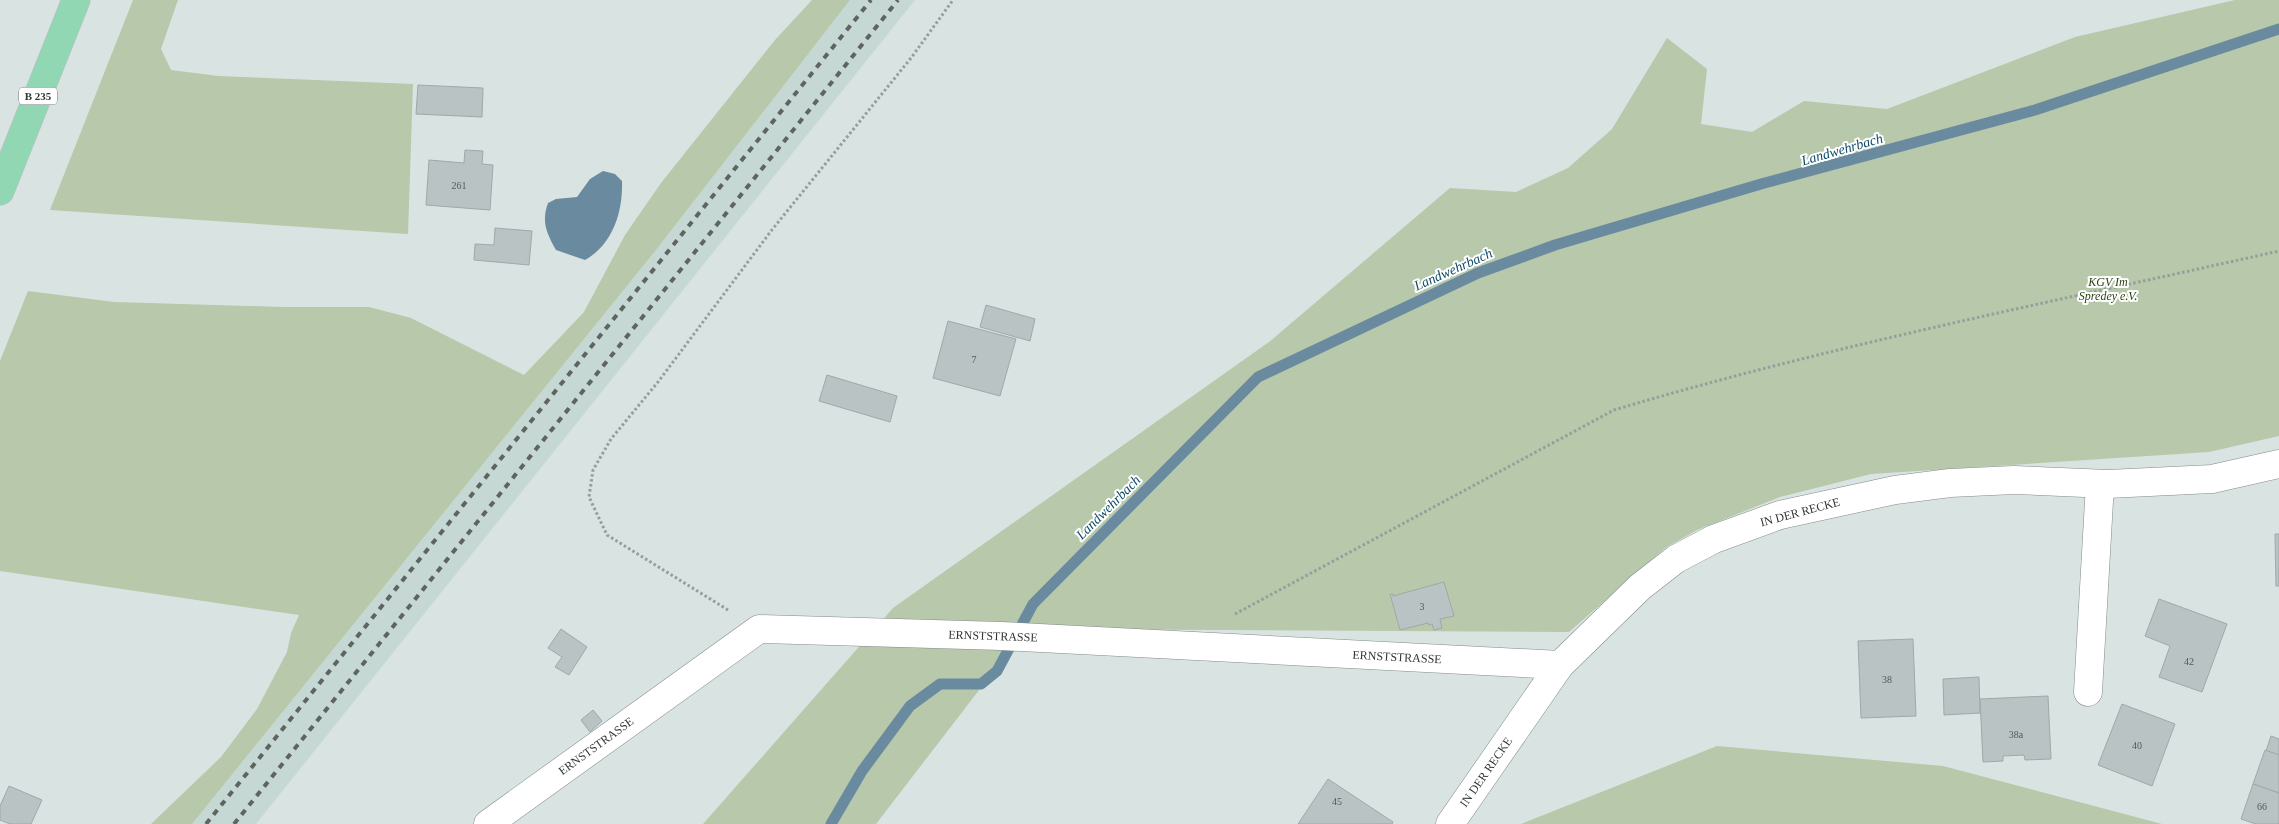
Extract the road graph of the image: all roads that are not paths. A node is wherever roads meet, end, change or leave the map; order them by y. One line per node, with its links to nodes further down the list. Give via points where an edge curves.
1 (76, 0): 2 (main road, B 235)
2 (0, 191)
3 (2279, 464): 4 (street, IN DER RECKE, via 2212,479)
4 (2100, 484): 5 (street, IN DER RECKE, via 2014,480 1950,483 1894,490 1780,515 1714,539 1676,559 1640,587); 6 (street)
5 (1560, 666): 7 (street, ERNSTSTRASSE, via 1001,636 759,629); 8 (street, IN DER RECKE)
6 (2088, 692)
7 (488, 824)
8 (1450, 824)

